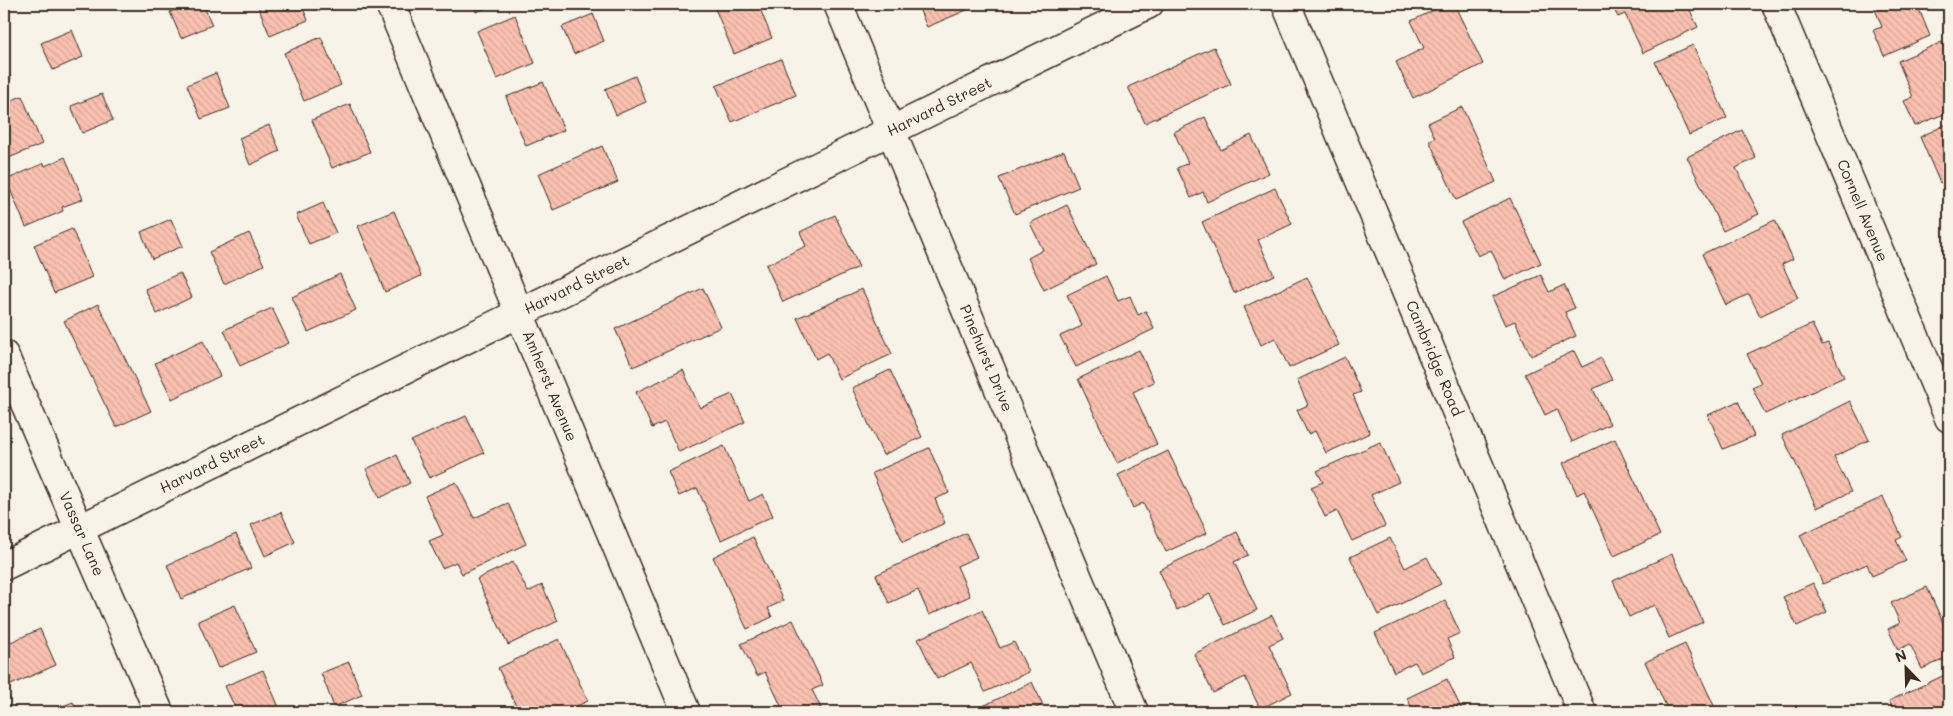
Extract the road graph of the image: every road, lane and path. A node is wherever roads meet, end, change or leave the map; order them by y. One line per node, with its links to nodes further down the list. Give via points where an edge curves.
1 (390, 4): 7 (street, Amherst Avenue)
2 (838, 4): 6 (street, Pinehurst Drive)
3 (1149, 4): 6 (street, Harvard Street)
4 (1286, 4): 15 (street, Cambridge Road)
5 (1776, 4): 9 (street, Cornell Avenue)
6 (890, 130): 7 (street, Harvard Street); 14 (street, Pinehurst Drive)
7 (520, 314): 10 (street, Harvard Street); 13 (street, Amherst Avenue)
8 (4, 355): 10 (street, Vassar Lane)
9 (1949, 418)
10 (80, 529): 11 (street, Harvard Street); 12 (street, Vassar Lane)
11 (4, 566)
12 (160, 712)
13 (686, 712)
14 (1134, 712)
15 (1582, 712)

